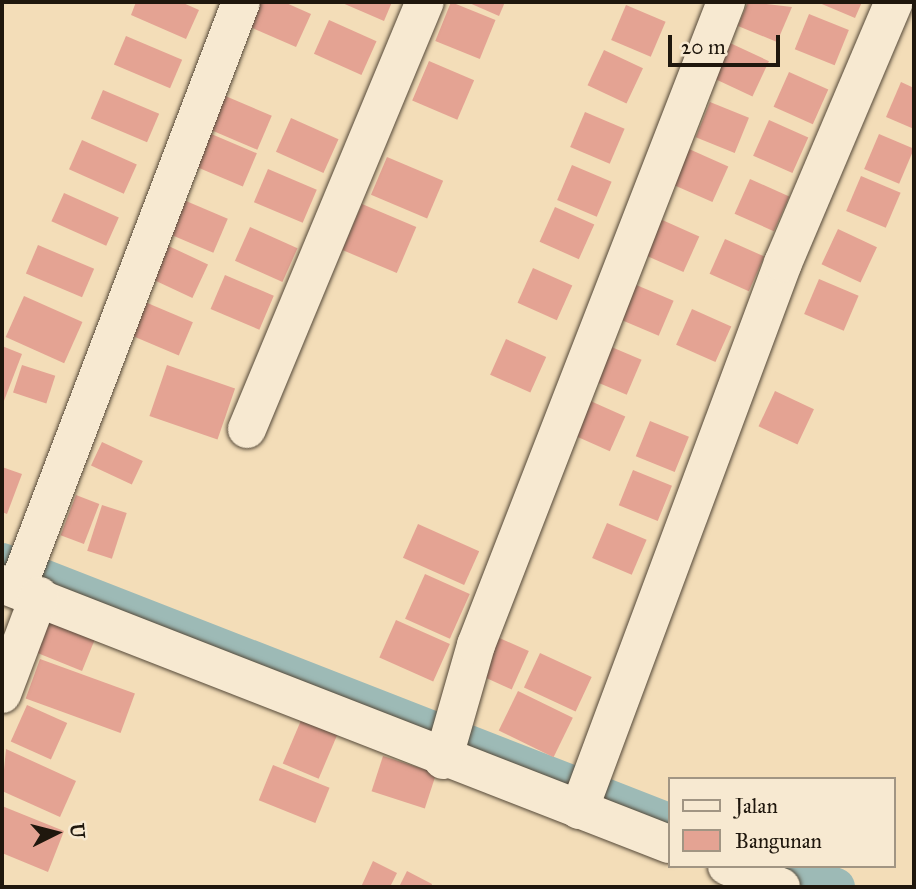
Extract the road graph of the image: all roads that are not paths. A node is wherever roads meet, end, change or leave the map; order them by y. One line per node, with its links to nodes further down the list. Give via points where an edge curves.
1 (241, 2): 6 (street)
2 (425, 2): 5 (street)
3 (726, 2): 8 (street, via 513,544 476,645)
4 (894, 2): 9 (street, via 783,263)
5 (247, 429)
6 (19, 590): 7 (street); 8 (street)
7 (2, 694)
8 (450, 742): 9 (street)
9 (579, 810): 10 (street)
10 (668, 844)
11 (732, 868): 12 (street)
12 (781, 887)

